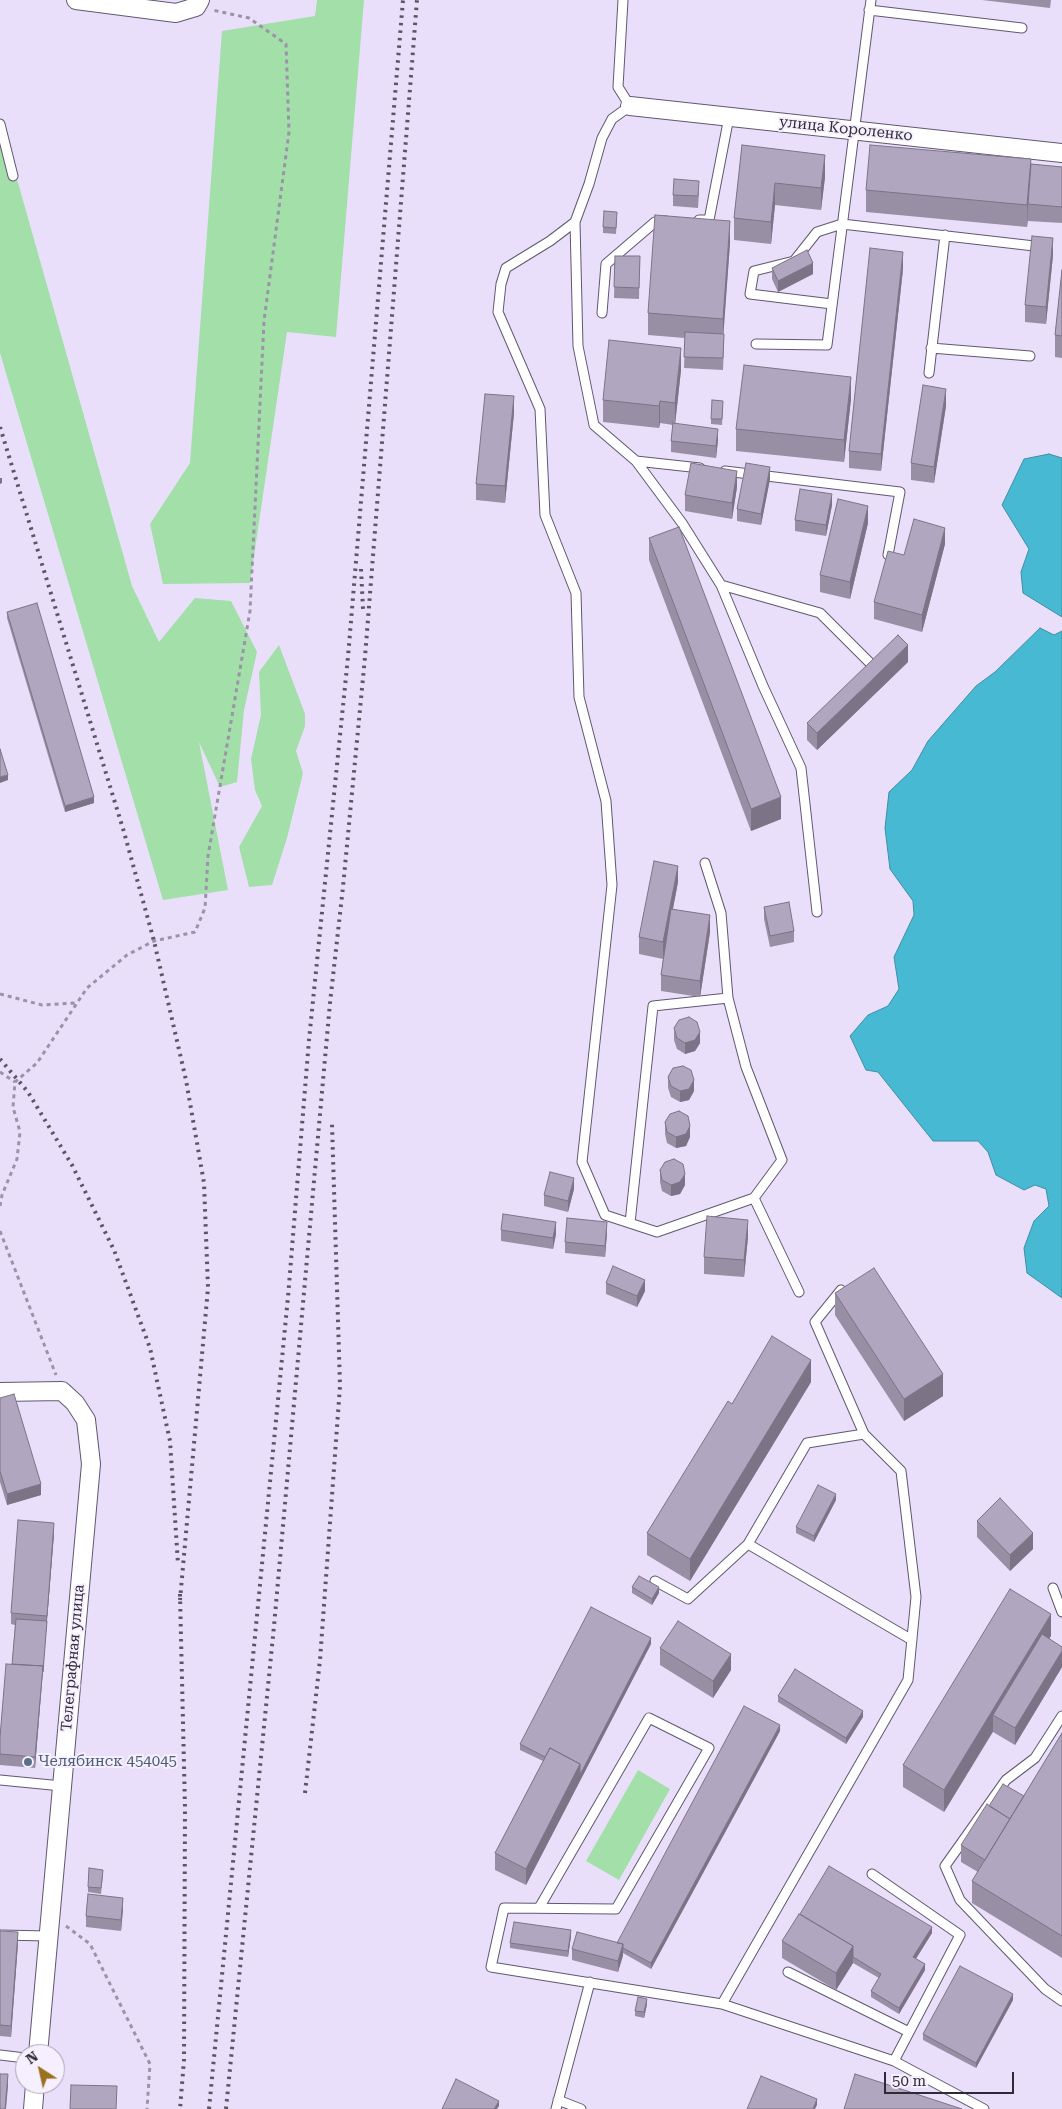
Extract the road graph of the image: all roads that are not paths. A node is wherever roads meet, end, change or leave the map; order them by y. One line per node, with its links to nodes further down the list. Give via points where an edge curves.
1 (76, 0): 3 (street, via 176,13)
2 (623, 0): 6 (lane, via 618,87)
3 (198, 4)
4 (870, 5): 5 (lane); 9 (lane)
5 (1022, 28)
6 (630, 106): 7 (street, улица Короленко); 14 (lane, via 612,119 602,138)
7 (729, 117): 9 (street, улица Короленко); 12 (lane, via 709,220)
8 (0, 124): 11 (lane)
9 (854, 130): 10 (street, улица Короленко); 15 (lane)
10 (1062, 153)
11 (13, 176)
12 (691, 220)
13 (673, 221): 19 (lane, via 655,222 606,264)
14 (575, 222): 24 (lane, via 578,346 594,425); 32 (lane, via 506,268 498,312 540,409 545,515 576,593 579,697 606,801 612,885 582,1162 605,1214)
15 (842, 224): 16 (lane); 18 (lane); 18 (lane, via 816,232 794,260 754,271 750,294)
16 (945, 236): 17 (lane); 21 (lane)
17 (1050, 248)
18 (832, 304): 20 (lane, via 827,345)
19 (602, 313)
20 (756, 344)
21 (931, 348): 22 (lane); 23 (lane)
22 (1030, 356)
23 (928, 373)
24 (636, 461): 25 (lane, via 900,492); 26 (lane, via 682,523)
25 (888, 555)
26 (721, 585): 27 (lane, via 820,613); 29 (lane, via 801,768)
27 (870, 663)
28 (705, 863): 30 (lane, via 721,913)
29 (817, 912)
30 (728, 998): 31 (lane, via 746,1067 782,1160); 32 (lane, via 653,1006)
31 (754, 1198): 32 (lane, via 657,1232); 34 (lane)
32 (630, 1223)
33 (841, 1290): 36 (lane, via 815,1322)
34 (799, 1292)
35 (0, 1392): 44 (street, Телеграфная улица, via 62,1391 86,1420 91,1464)
36 (864, 1434): 37 (lane, via 807,1443); 41 (lane, via 901,1471 916,1597)
37 (748, 1544): 38 (lane, via 688,1599); 41 (lane)
38 (655, 1581)
39 (1053, 1588): 40 (lane)
40 (1062, 1612)
41 (912, 1640): 52 (lane, via 908,1680)
42 (1062, 1716): 51 (lane, via 1036,1758 1006,1780 945,1866 960,1900 1045,1990)
43 (0, 1780): 44 (lane)
44 (62, 1786): 48 (street, Телеграфная улица)
45 (872, 1874): 53 (lane, via 960,1935)
46 (539, 1908): 46 (lane, via 616,1909 710,1748 649,1718); 50 (lane, via 504,1908 490,1967)
47 (0, 1935): 48 (lane)
48 (48, 1936): 54 (street, Телеграфная улица)
49 (788, 1972): 53 (lane)
50 (590, 1982): 52 (lane); 59 (lane)
51 (1062, 2001)
52 (722, 2004): 57 (lane)
53 (909, 2032): 57 (lane)
54 (39, 2044)
55 (0, 2055): 56 (lane)
56 (15, 2057)
57 (894, 2061): 62 (lane)
58 (34, 2094): 60 (street)
59 (557, 2105): 61 (lane)
60 (33, 2109)
61 (581, 2109)
62 (984, 2109)

